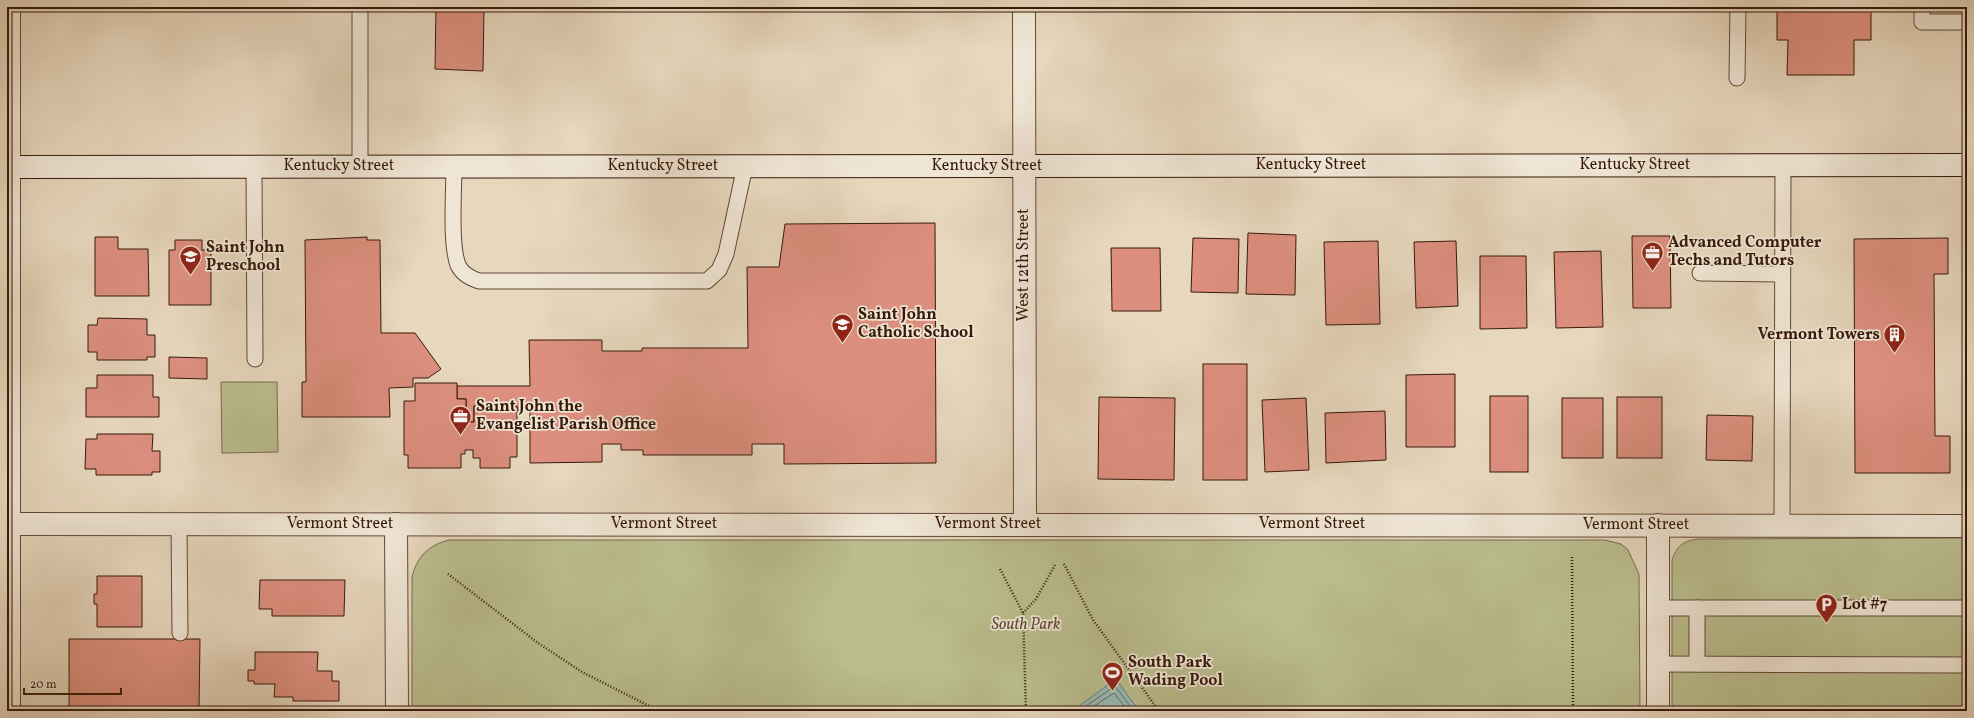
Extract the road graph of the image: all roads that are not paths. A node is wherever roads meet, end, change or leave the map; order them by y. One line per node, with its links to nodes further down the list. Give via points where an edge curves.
1 (9, 7): 14 (street)
2 (360, 7): 10 (lane)
3 (1024, 7): 13 (street, West 12th Street)
4 (1738, 7): 7 (lane)
5 (1922, 7): 6 (lane, via 1922,22)
6 (1967, 22)
7 (1737, 78)
8 (1783, 165): 9 (street, Kentucky Street); 13 (street, Kentucky Street); 17 (lane)
9 (1967, 165)
10 (360, 166): 11 (street, Kentucky Street); 15 (street, Kentucky Street)
11 (454, 166): 12 (street, Kentucky Street); 12 (lane, via 454,251 458,266 468,277 479,281 707,281 719,270 726,254)
12 (744, 166): 13 (street, Kentucky Street)
13 (1024, 166): 23 (street, West 12th Street)
14 (8, 167): 15 (street, Kentucky Street); 19 (street)
15 (254, 167): 18 (lane)
16 (1700, 273): 17 (lane)
17 (1782, 274): 25 (lane)
18 (255, 359)
19 (8, 408): 20 (street)
20 (8, 524): 21 (street, Vermont Street); 31 (street)
21 (179, 524): 22 (street, Vermont Street); 30 (lane)
22 (396, 524): 23 (street, Vermont Street); 36 (street)
23 (1025, 524): 24 (street, Vermont Street)
24 (1658, 525): 25 (street, Vermont Street); 27 (street)
25 (1782, 525): 26 (street, Vermont Street)
26 (1967, 526)
27 (1658, 608): 28 (lane); 32 (street)
28 (1697, 608): 29 (lane); 33 (lane)
29 (1967, 608)
30 (180, 633)
31 (8, 650): 35 (street)
32 (1658, 664): 33 (lane); 37 (street)
33 (1697, 664): 34 (lane)
34 (1967, 665)
35 (9, 711)
36 (397, 711)
37 (1658, 711)

